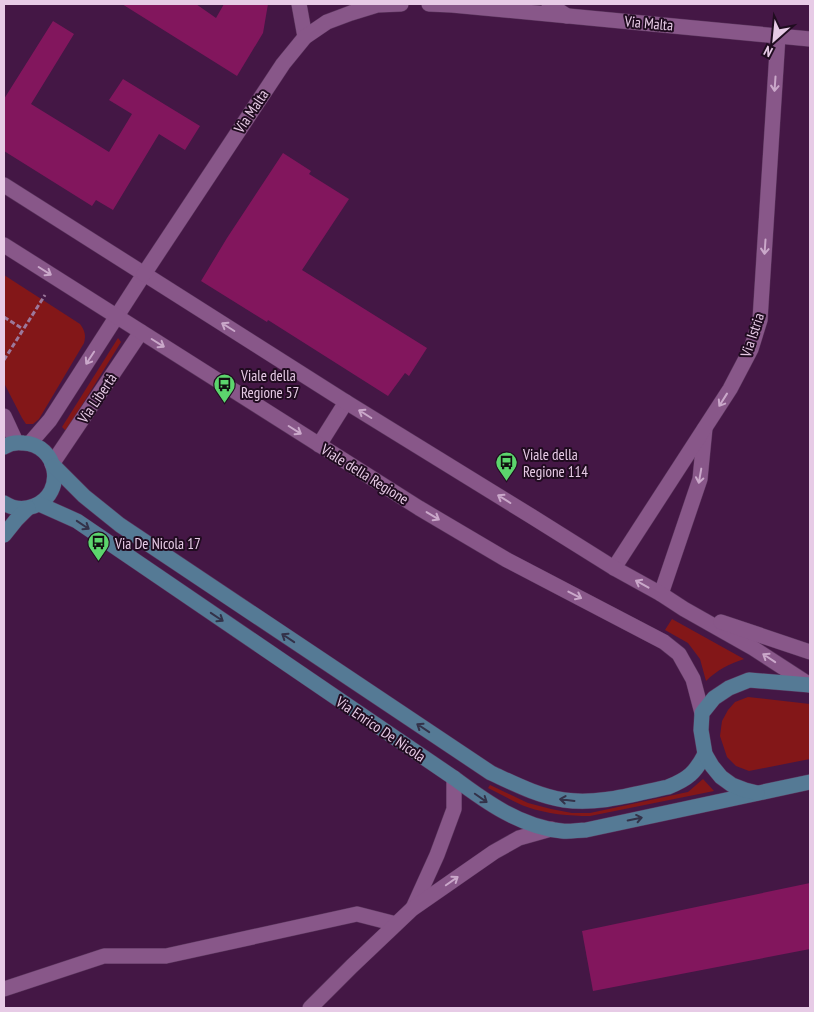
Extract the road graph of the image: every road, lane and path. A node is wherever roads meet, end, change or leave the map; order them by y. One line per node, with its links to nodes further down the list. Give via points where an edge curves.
1 (299, 4): 7 (street)
2 (401, 4): 7 (street, Via Malta, via 377,5 351,13 327,22)
3 (429, 4): 5 (street, Via Malta)
4 (549, 4): 5 (street)
5 (566, 16): 6 (street, Via Malta)
6 (778, 36): 8 (street, Via Malta); 20 (street, Via Istria, one-way to 20, via 760,320 751,349)
7 (305, 37): 11 (street, Via Malta, via 283,64)
8 (810, 39)
9 (4, 185): 11 (street)
10 (4, 245): 12 (street, Viale della Regione, one-way to 12)
11 (144, 274): 14 (street, Via Malta); 18 (street, one-way to 11)
12 (56, 278): 14 (street, Viale della Regione); 15 (path)
13 (4, 316): 15 (path)
14 (116, 317): 16 (street, Viale della Regione); 21 (street, Via Libertà, one-way to 21, via 50,420)
15 (23, 329): 17 (path)
16 (141, 332): 22 (street, Viale della Regione, one-way to 22); 23 (street, Via Libertà)
17 (4, 360)
18 (346, 402): 22 (street); 27 (street, one-way to 18)
19 (4, 416): 21 (street)
20 (705, 428): 27 (street, Via Istria); 28 (street, one-way to 28, via 700,480)
21 (17, 444): 23 (main road, Via Enrico De Nicola, via 41,448)
22 (319, 445): 32 (street, Viale della Regione, one-way to 32, via 507,560 664,642 679,654 693,679)
23 (53, 465): 25 (main road, via 53,487 48,497); 33 (main road, Via Enrico De Nicola, one-way to 23, via 698,767 676,784 609,799 564,800 523,788 491,773 120,525)
24 (4, 504): 25 (main road, Via Enrico De Nicola, via 18,509)
25 (34, 506): 26 (main road); 34 (main road, Via Enrico De Nicola, one-way to 34, via 77,521)
26 (4, 535)
27 (614, 568): 28 (street, one-way to 27)
28 (661, 594): 29 (street)
29 (684, 609): 30 (street); 31 (street, one-way to 29)
30 (810, 652)
31 (810, 685): 32 (main road, via 749,680 728,688)
32 (702, 713): 33 (main road)
33 (705, 754): 36 (main road, via 721,777 738,788)
34 (454, 778): 37 (main road, Via Enrico De Nicola, one-way to 37, via 487,802 530,824); 38 (street, via 454,809 438,855)
35 (810, 782): 36 (main road, Via Enrico De Nicola)
36 (758, 793): 37 (main road, Via Enrico De Nicola, one-way to 36, via 586,830)
37 (551, 829): 38 (street, one-way to 37, via 494,852 519,838)
38 (412, 909): 39 (street)
39 (396, 924): 40 (street, via 357,914 166,956 104,956); 41 (street)
40 (4, 989)
41 (310, 1008)

